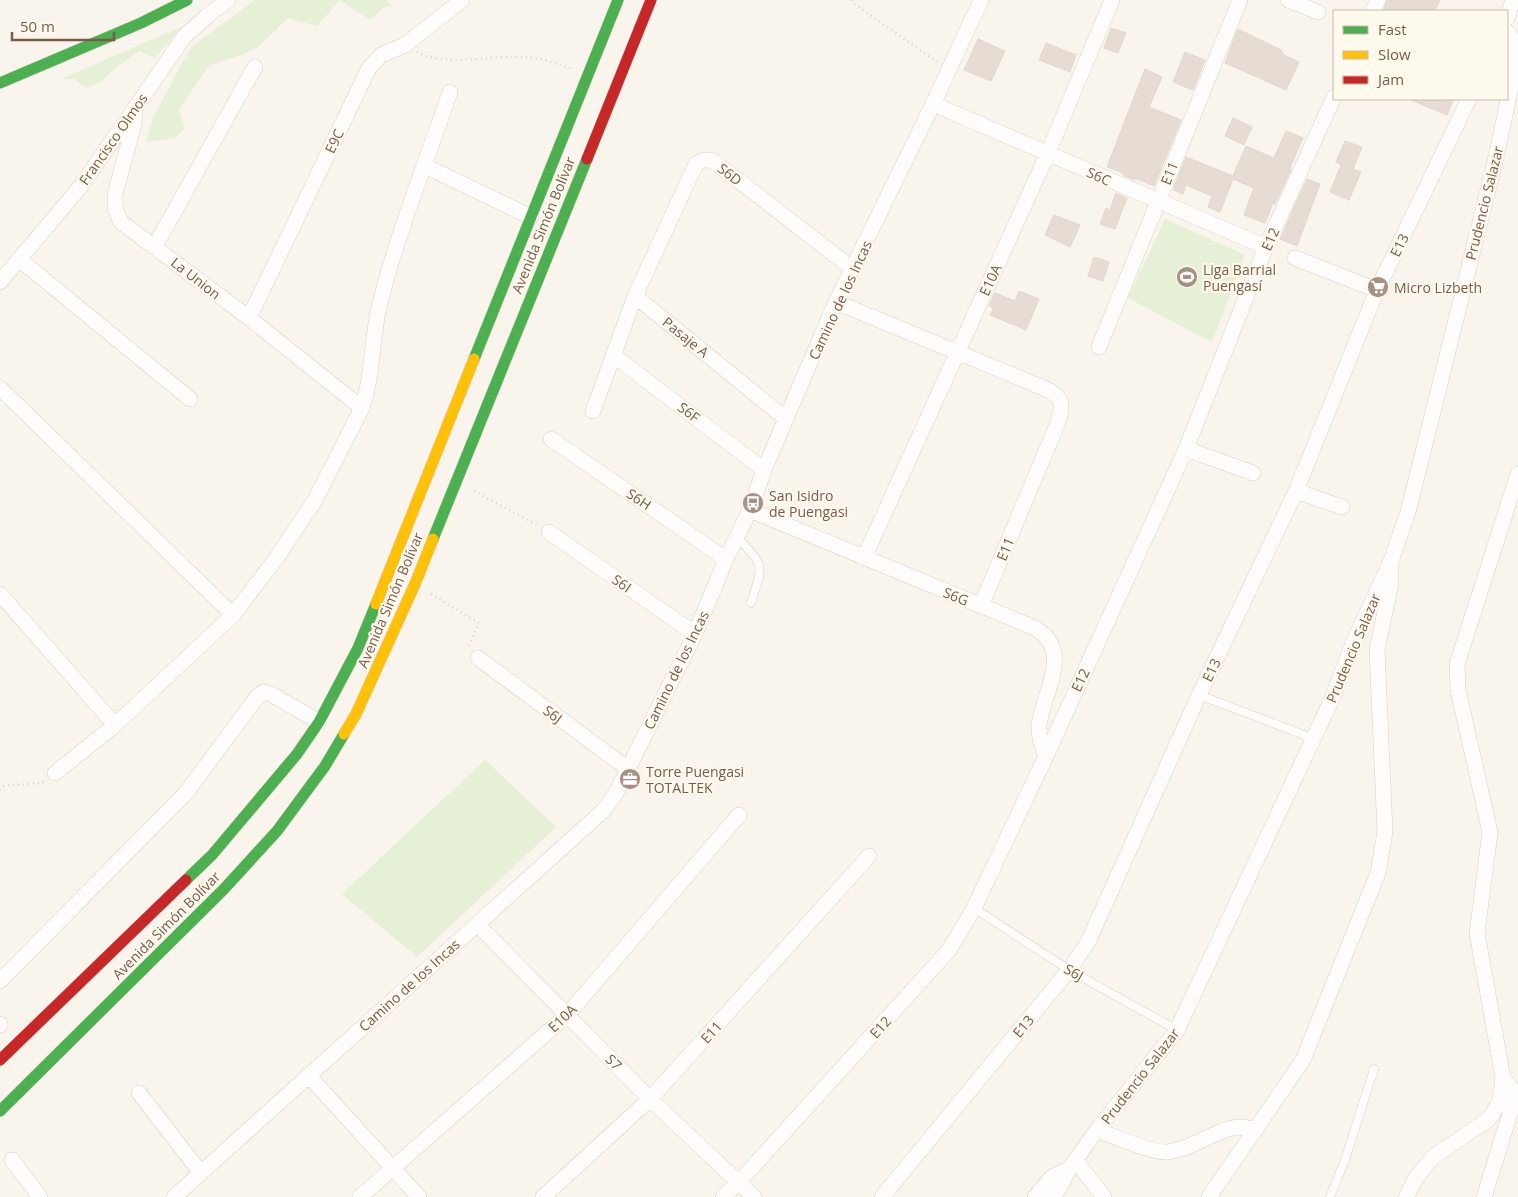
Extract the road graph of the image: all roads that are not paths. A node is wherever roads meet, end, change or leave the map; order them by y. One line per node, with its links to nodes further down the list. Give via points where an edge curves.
1 (187, 0): 14 (main road)
2 (228, 0): 22 (street, Francisco Olmos, via 184,37)
3 (462, 0): 36 (street, E9C, via 405,45 381,55 369,68)
4 (618, 0): 26 (main road, Avenida Simón Bolívar)
5 (651, 0): 85 (main road, Avenida Simón Bolívar, via 415,584 356,714 325,766 277,830 224,889)
6 (981, 0): 21 (street, Camino de los Incas)
7 (1112, 0): 23 (street, E10A)
8 (1240, 0): 25 (street, E11)
9 (1288, 0): 12 (street)
10 (1513, 0): 13 (street)
11 (145, 8): 14 (main road)
12 (1318, 12)
13 (1508, 15)
14 (140, 23): 17 (main road)
15 (1508, 33): 57 (street, Prudencio Salazar, via 1515,49 1511,88 1494,166 1408,512)
16 (255, 67): 27 (street)
17 (0, 83)
18 (450, 92): 24 (street)
19 (1333, 99): 28 (street, E12)
20 (1469, 100): 33 (street, E13)
21 (934, 104): 23 (street, S6C); 31 (street, Camino de los Incas)
22 (135, 108): 27 (street, La Union, via 134,124 115,194 115,208 122,222); 30 (street, Francisco Olmos, via 81,186)
23 (1048, 153): 25 (street, S6C); 38 (street, E10A)
24 (425, 166): 26 (street); 42 (street, via 380,301 370,380)
25 (1158, 201): 28 (street, S6C); 37 (street, E11)
26 (531, 217): 65 (main road, Avenida Simón Bolívar, via 358,648)
27 (155, 246): 36 (street, La Union)
28 (1266, 247): 46 (street, E12)
29 (1295, 258): 33 (street)
30 (19, 260): 32 (street, Francisco Olmos); 41 (street)
31 (853, 269): 34 (street, S6D, via 712,161 706,160 696,164); 35 (street, Camino de los Incas)
32 (0, 282)
33 (1377, 290): 50 (street, E13)
34 (635, 296): 39 (street); 44 (street, Pasaje A)
35 (836, 302): 38 (street); 44 (street, Camino de los Incas)
36 (249, 318): 42 (street, La Union)
37 (1099, 347)
38 (956, 352): 55 (street, E10A); 60 (street, E11, via 1054,393 1062,409)
39 (613, 355): 43 (street); 47 (street, S6F)
40 (0, 388): 61 (street)
41 (190, 399)
42 (362, 408): 61 (street, via 315,500)
43 (593, 411)
44 (786, 419): 47 (street, Camino de los Incas)
45 (551, 439): 56 (street, S6H)
46 (1186, 449): 48 (street); 68 (street, E12)
47 (764, 470): 52 (street, Camino de los Incas)
48 (1253, 473)
49 (1518, 474): 82 (street, via 1457,664 1458,690 1490,832 1477,933)
50 (1296, 491): 51 (street); 64 (street, E13)
51 (1342, 507)
52 (750, 510): 54 (street, Camino de los Incas); 55 (street, S6G)
53 (549, 532): 62 (street, S6I)
54 (737, 537): 56 (street, Camino de los Incas); 59 (lane, via 758,558 761,570)
55 (864, 558): 60 (street, S6G)
56 (726, 559): 62 (street, Camino de los Incas)
57 (1391, 561): 67 (street, Prudencio Salazar); 86 (street, via 1391,583 1377,650 1385,832 1378,873 1303,1060)
58 (0, 594): 66 (street)
59 (751, 603)
60 (981, 606): 68 (street, S6G, via 1035,628 1052,644 1055,665 1039,723 1040,740)
61 (233, 615): 66 (street)
62 (694, 634): 69 (street, Camino de los Incas)
63 (478, 658): 69 (street, S6J)
64 (1199, 695): 67 (lane); 75 (street, E13, via 1088,942)
65 (319, 722): 76 (street, via 263,692 186,794); 79 (main road, Avenida Simón Bolívar, via 297,754 212,855)
66 (115, 725): 70 (street)
67 (1312, 738): 78 (street, Prudencio Salazar)
68 (1046, 756): 73 (street, E12)
69 (628, 769): 74 (street, Camino de los Incas, via 603,811)
70 (55, 773)
71 (739, 815): 77 (street, E10A)
72 (869, 856): 84 (street, E11)
73 (974, 908): 75 (lane, S6J); 92 (street, E12, via 950,950)
74 (477, 924): 77 (street, S7); 81 (street, Camino de los Incas)
75 (1069, 970): 78 (lane, S6J); 100 (street, E13)
76 (0, 981)
77 (567, 1015): 84 (street, S7); 90 (street, E10A)
78 (1177, 1030): 87 (street, Prudencio Salazar)
79 (0, 1060)
80 (1374, 1069): 105 (lane)
81 (308, 1075): 90 (street); 91 (street, Camino de los Incas)
82 (1502, 1078): 106 (street, via 1500,1102 1488,1118 1433,1157); 107 (street, via 1511,1088 1513,1104)
83 (138, 1093): 91 (street)
84 (650, 1099): 92 (street, S7); 97 (street, E11)
85 (0, 1111)
86 (1256, 1129): 87 (street, via 1230,1129 1167,1152); 104 (street)
87 (1097, 1130): 89 (street, Prudencio Salazar)
88 (12, 1160): 93 (street)
89 (1072, 1165): 101 (street, Prudencio Salazar, via 1052,1177); 102 (street); 103 (street)
90 (392, 1167): 95 (street, E10A); 96 (street)
91 (201, 1174): 94 (street, Camino de los Incas)
92 (740, 1182): 98 (street, E12); 99 (street, S7)
93 (40, 1197)
94 (174, 1197)
95 (360, 1197)
96 (418, 1197)
97 (543, 1197)
98 (723, 1197)
99 (754, 1197)
100 (882, 1197)
101 (1036, 1197)
102 (1053, 1197)
103 (1104, 1197)
104 (1209, 1197)
105 (1330, 1197)
106 (1406, 1197)
107 (1484, 1197)

